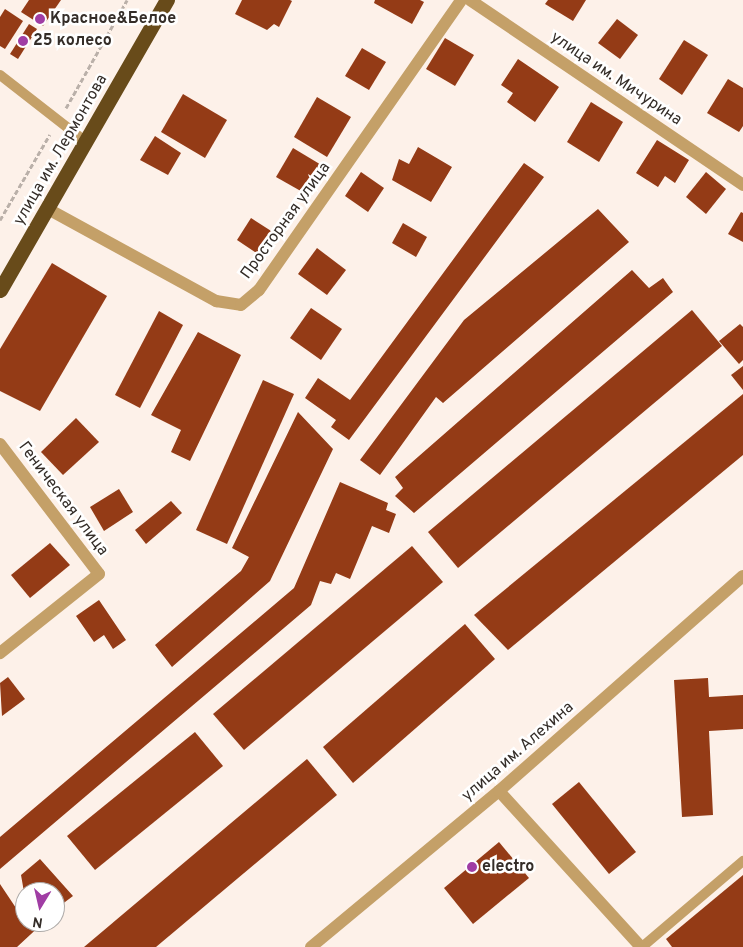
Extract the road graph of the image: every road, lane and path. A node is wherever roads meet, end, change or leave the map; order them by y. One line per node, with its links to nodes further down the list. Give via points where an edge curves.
1 (167, 0): 5 (highway, улица им. Лермонтова)
2 (461, 0): 7 (street, Просторная улица, via 259,290 241,305 216,301)
3 (470, 0): 6 (street, улица им. Мичурина)
4 (0, 75): 5 (lane)
5 (86, 142): 7 (highway, улица им. Лермонтова)
6 (743, 185)
7 (48, 209): 8 (highway, улица им. Лермонтова)
8 (0, 290)
9 (0, 444): 11 (street, Геническая улица, via 99,574)
10 (743, 576): 12 (street, улица им. Алехина)
11 (0, 653)
12 (499, 791): 14 (street, улица им. Алехина); 15 (street)
13 (743, 861): 15 (lane)
14 (310, 947)
15 (641, 947)

